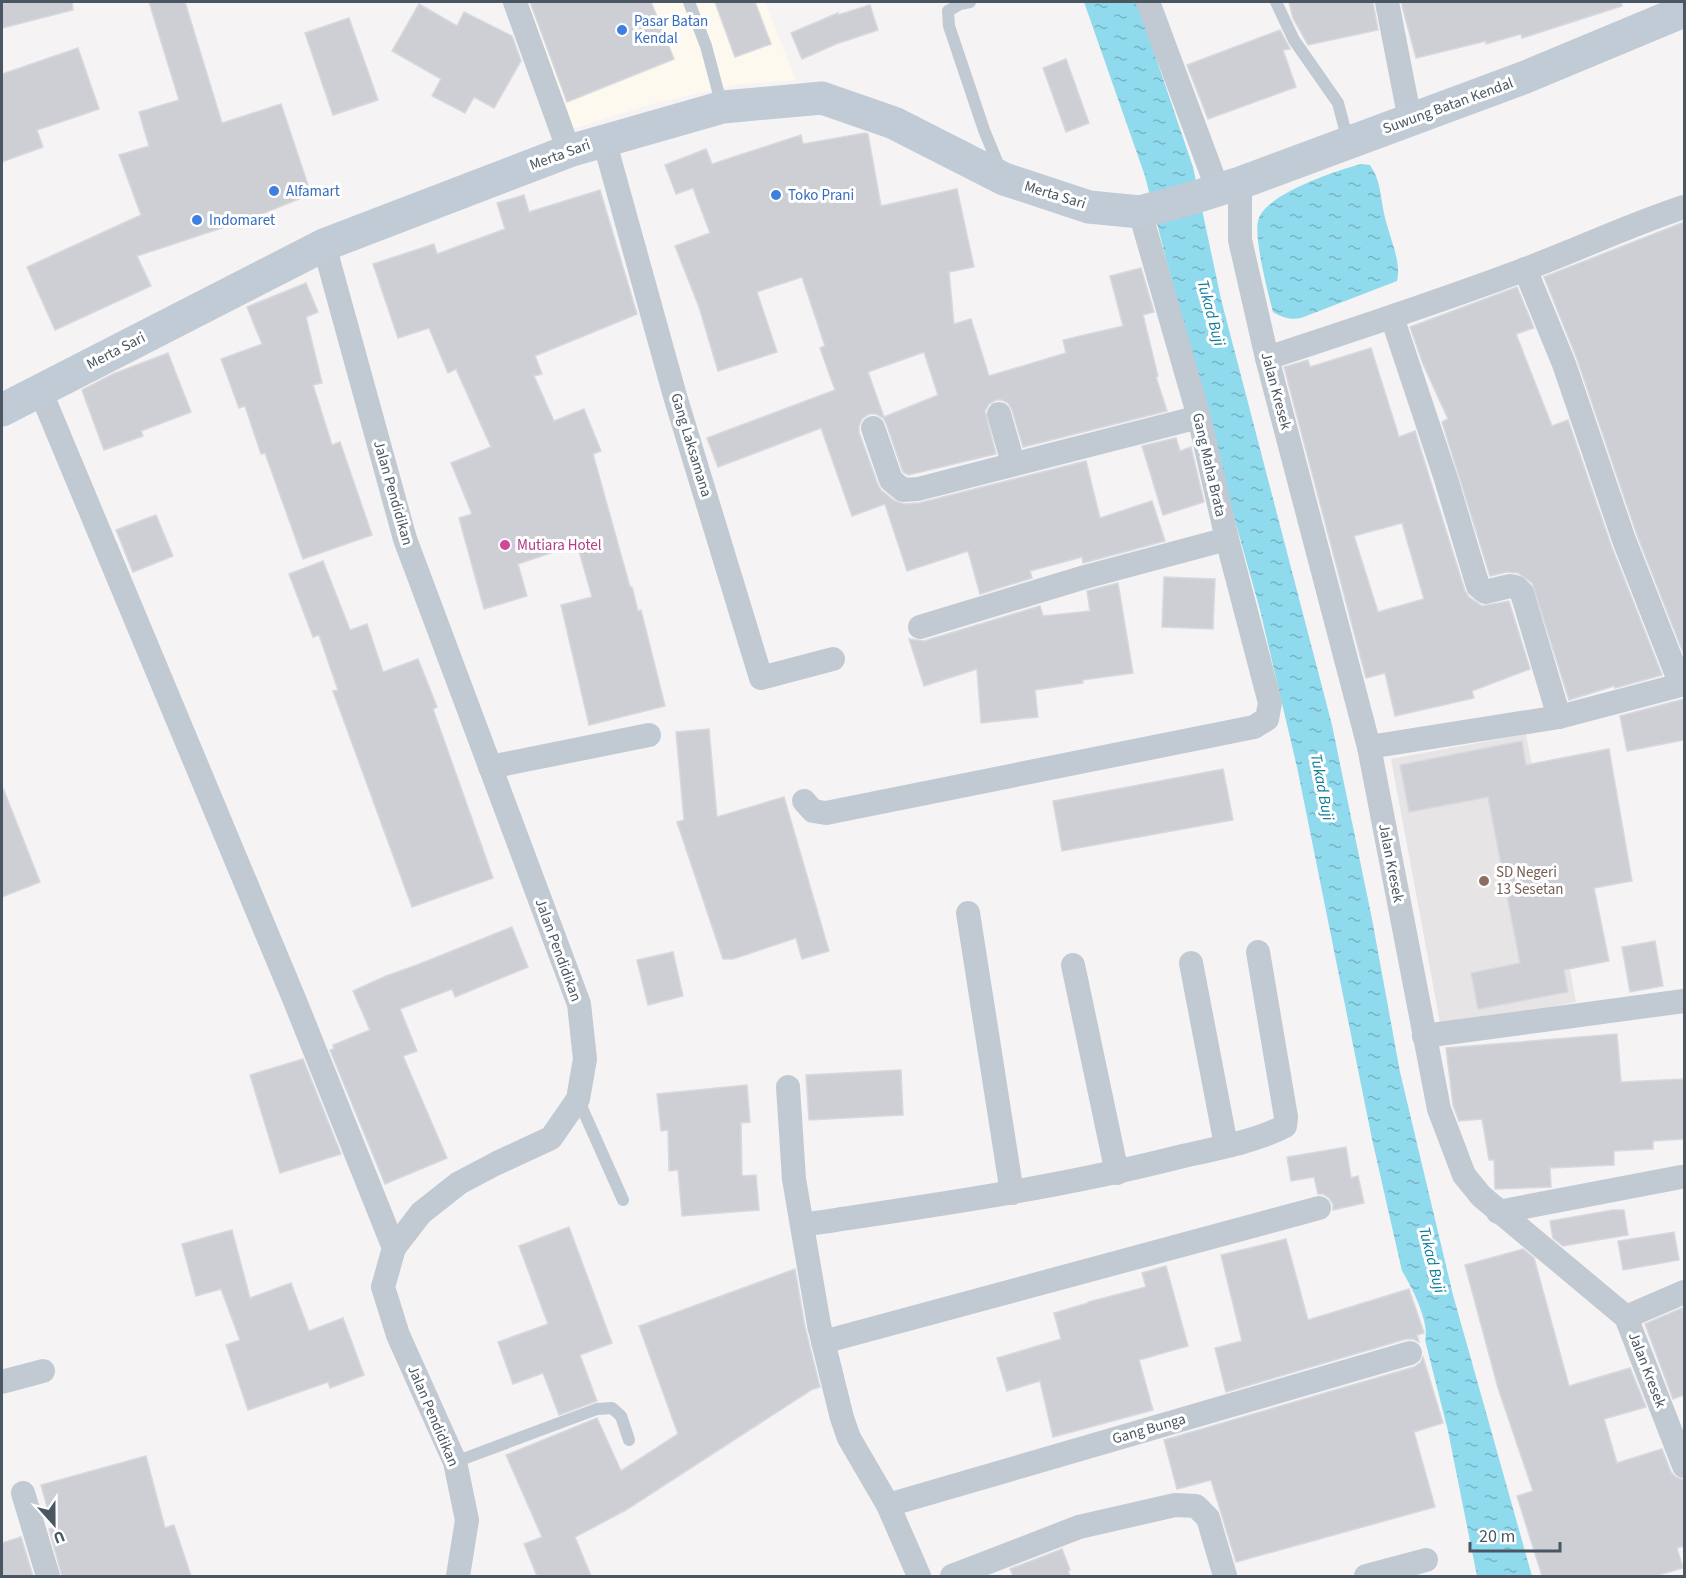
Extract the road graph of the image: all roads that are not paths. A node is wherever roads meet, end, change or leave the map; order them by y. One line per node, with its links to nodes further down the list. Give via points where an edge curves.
1 (515, 2): 12 (street)
2 (689, 2): 8 (lane)
3 (970, 2): 13 (lane, via 948,11 949,26)
4 (1148, 2): 14 (street)
5 (1276, 2): 11 (lane, via 1294,40 1338,103)
6 (1387, 2): 9 (street)
7 (1684, 11): 9 (street, Suwung Batan Kendal)
8 (723, 107): 10 (street, Merta Sari); 13 (street, Merta Sari, via 822,98 894,123)
9 (1410, 120): 11 (street, Suwung Batan Kendal)
10 (604, 140): 12 (street, Merta Sari); 29 (street, Gang Laksamana, via 675,396 761,678)
11 (1349, 142): 14 (street, Suwung Batan Kendal)
12 (569, 151): 17 (street, Merta Sari)
13 (1004, 179): 16 (street, Merta Sari, via 1089,207)
14 (1222, 189): 16 (street, Suwung Batan Kendal); 20 (street, Jalan Kresek, via 1240,240)
15 (1684, 207): 18 (street)
16 (1143, 211): 24 (street, Gang Maha Brata)
17 (324, 245): 21 (street, Merta Sari); 34 (street, Jalan Pendidikan, via 405,539)
18 (1526, 269): 19 (street); 30 (street, via 1564,364 1624,540)
19 (1392, 317): 20 (street); 31 (street, via 1478,586 1485,592 1510,586 1522,593)
20 (1268, 358): 33 (street, Jalan Kresek)
21 (40, 390): 22 (street, Merta Sari); 52 (street, via 296,1001)
22 (2, 410)
23 (999, 414): 26 (street)
24 (1198, 417): 26 (street); 27 (street, Gang Maha Brata)
25 (873, 428): 26 (street, via 891,480 903,490)
26 (1013, 463)
27 (1227, 539): 28 (street); 35 (street, Gang Maha Brata, via 1270,703 1267,719 1254,727 826,813 813,811)
28 (920, 627)
29 (834, 659)
30 (1683, 684): 31 (street)
31 (1559, 717): 33 (street)
32 (649, 735): 34 (street)
33 (1369, 747): 41 (street, Jalan Kresek)
34 (490, 767): 43 (street, Jalan Pendidikan, via 579,1004 585,1059)
35 (804, 801)
36 (968, 913): 47 (street)
37 (1258, 952): 44 (street, via 1285,1125)
38 (1191, 963): 44 (street)
39 (1073, 965): 45 (street)
40 (1684, 1001): 41 (street)
41 (1424, 1036): 50 (street, Jalan Kresek, via 1439,1110 1464,1175)
42 (788, 1087): 51 (street, via 794,1179)
43 (578, 1099): 48 (lane); 52 (street, Jalan Pendidikan, via 551,1138 459,1183 421,1213)
44 (1226, 1145): 45 (street)
45 (1117, 1173): 47 (street)
46 (1681, 1177): 50 (street)
47 (1012, 1193): 51 (street)
48 (623, 1200)
49 (1319, 1208): 55 (street)
50 (1498, 1212): 54 (street, Jalan Kresek)
51 (802, 1225): 55 (street)
52 (394, 1248): 60 (street, Jalan Pendidikan, via 383,1287 398,1335)
53 (1684, 1292): 54 (street)
54 (1626, 1317): 61 (street, Jalan Kresek)
55 (823, 1342): 63 (street, via 849,1438)
56 (1410, 1353): 63 (street, Gang Bunga)
57 (43, 1371): 58 (street)
58 (2, 1382)
59 (629, 1440): 60 (lane, via 621,1416 612,1408 597,1409)
60 (455, 1462): 66 (street, Jalan Pendidikan, via 468,1520)
61 (1684, 1466)
62 (23, 1493): 65 (street)
63 (888, 1505): 67 (street)
64 (1426, 1560): 70 (street)
65 (48, 1576)
66 (458, 1576)
67 (919, 1576)
68 (952, 1576): 69 (street, via 1079,1527 1175,1505 1196,1506 1208,1518)
69 (1226, 1576)
70 (1366, 1576)

